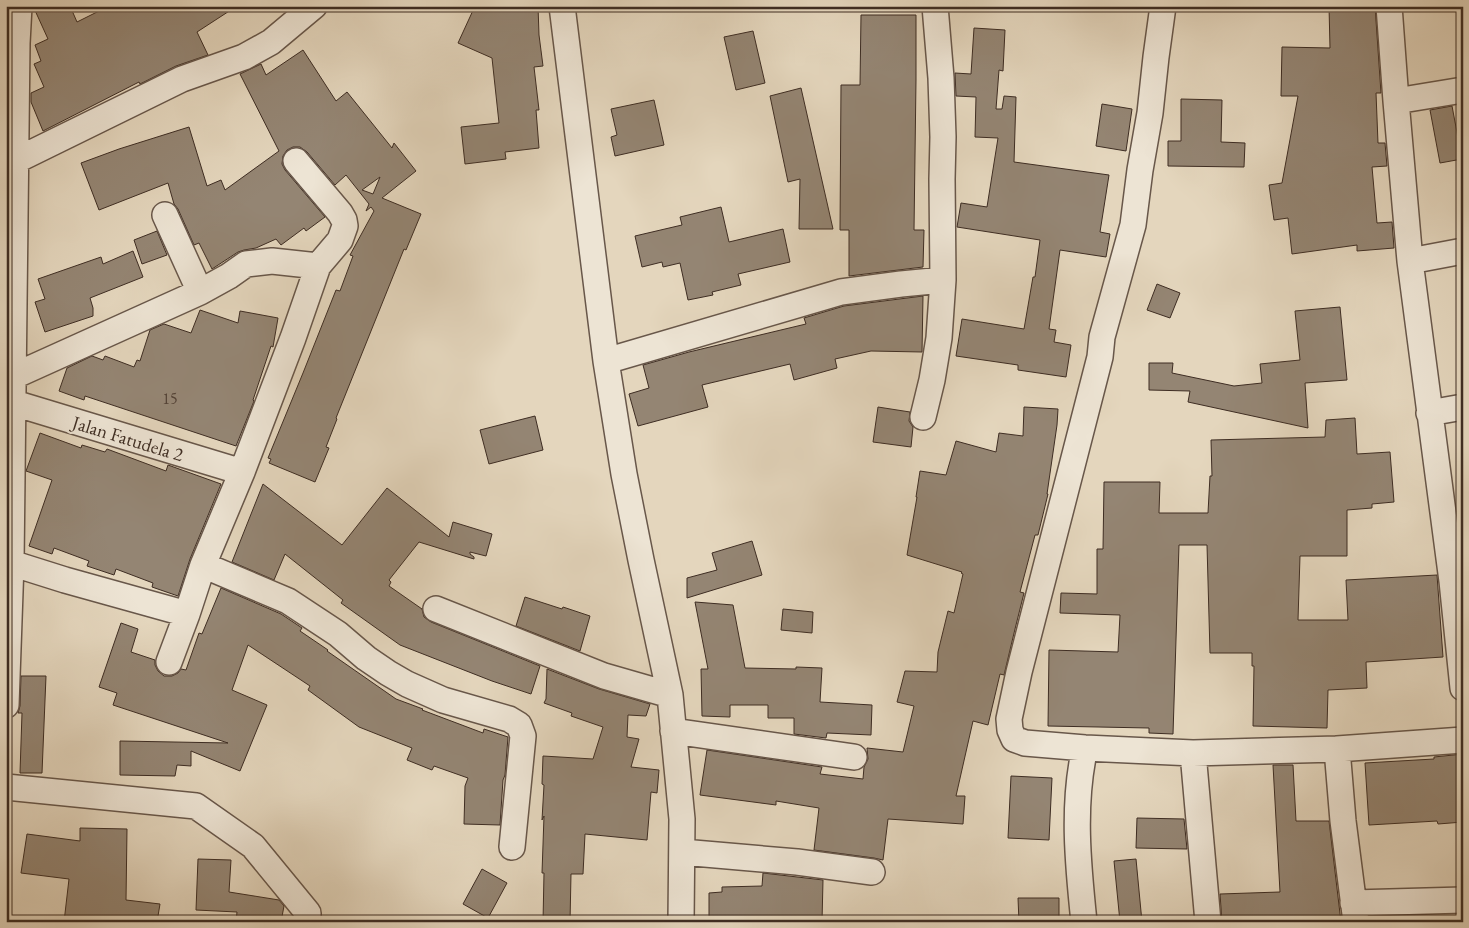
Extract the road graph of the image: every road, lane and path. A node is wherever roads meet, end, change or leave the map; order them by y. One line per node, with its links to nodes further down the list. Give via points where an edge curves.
1 (19, 6): 9 (street)
2 (314, 6): 9 (street, via 271,42 244,57 182,79)
3 (562, 6): 17 (street)
4 (935, 6): 15 (street, via 943,137)
5 (1163, 6): 35 (street, via 1133,225 1102,337 1100,357 1009,719 1014,739 1025,743)
6 (1389, 6): 8 (street)
7 (1463, 90): 8 (street)
8 (1396, 102): 13 (street)
9 (17, 160): 18 (street)
10 (296, 161): 14 (street, via 344,220 340,240)
11 (165, 215): 16 (street)
12 (1463, 251): 13 (street)
13 (1410, 261): 21 (street)
14 (318, 266): 16 (street, via 272,261 246,264); 23 (street)
15 (943, 280): 17 (street, via 841,292); 22 (street, via 940,338)
16 (200, 292): 18 (street)
17 (606, 361): 31 (street, via 624,474)
18 (14, 376): 19 (street)
19 (14, 404): 23 (street, Jalan Fatudela 2); 24 (street)
20 (1463, 407): 21 (street)
21 (1429, 413): 26 (street)
22 (923, 417)
23 (242, 472): 25 (street)
24 (11, 563): 28 (street); 32 (street)
25 (202, 565): 28 (street); 40 (street, via 288,600 407,684 443,700 509,719 519,725 522,736)
26 (1457, 580): 30 (street)
27 (436, 608): 31 (street, via 604,676)
28 (187, 614): 29 (street)
29 (169, 662)
30 (1463, 688)
31 (670, 695): 33 (street)
32 (6, 705)
33 (673, 731): 38 (street); 41 (street)
34 (1463, 740): 36 (street)
35 (1085, 748): 37 (street); 47 (street, via 1077,836)
36 (1337, 749): 37 (street); 44 (street)
37 (1193, 753): 48 (street)
38 (854, 757)
39 (6, 787): 45 (street, via 196,806 253,846 308,913)
40 (512, 847)
41 (682, 852): 42 (street); 46 (street)
42 (872, 872)
43 (1463, 900): 44 (street)
44 (1354, 913)
45 (308, 922)
46 (681, 922)
47 (1084, 922)
48 (1208, 922)

